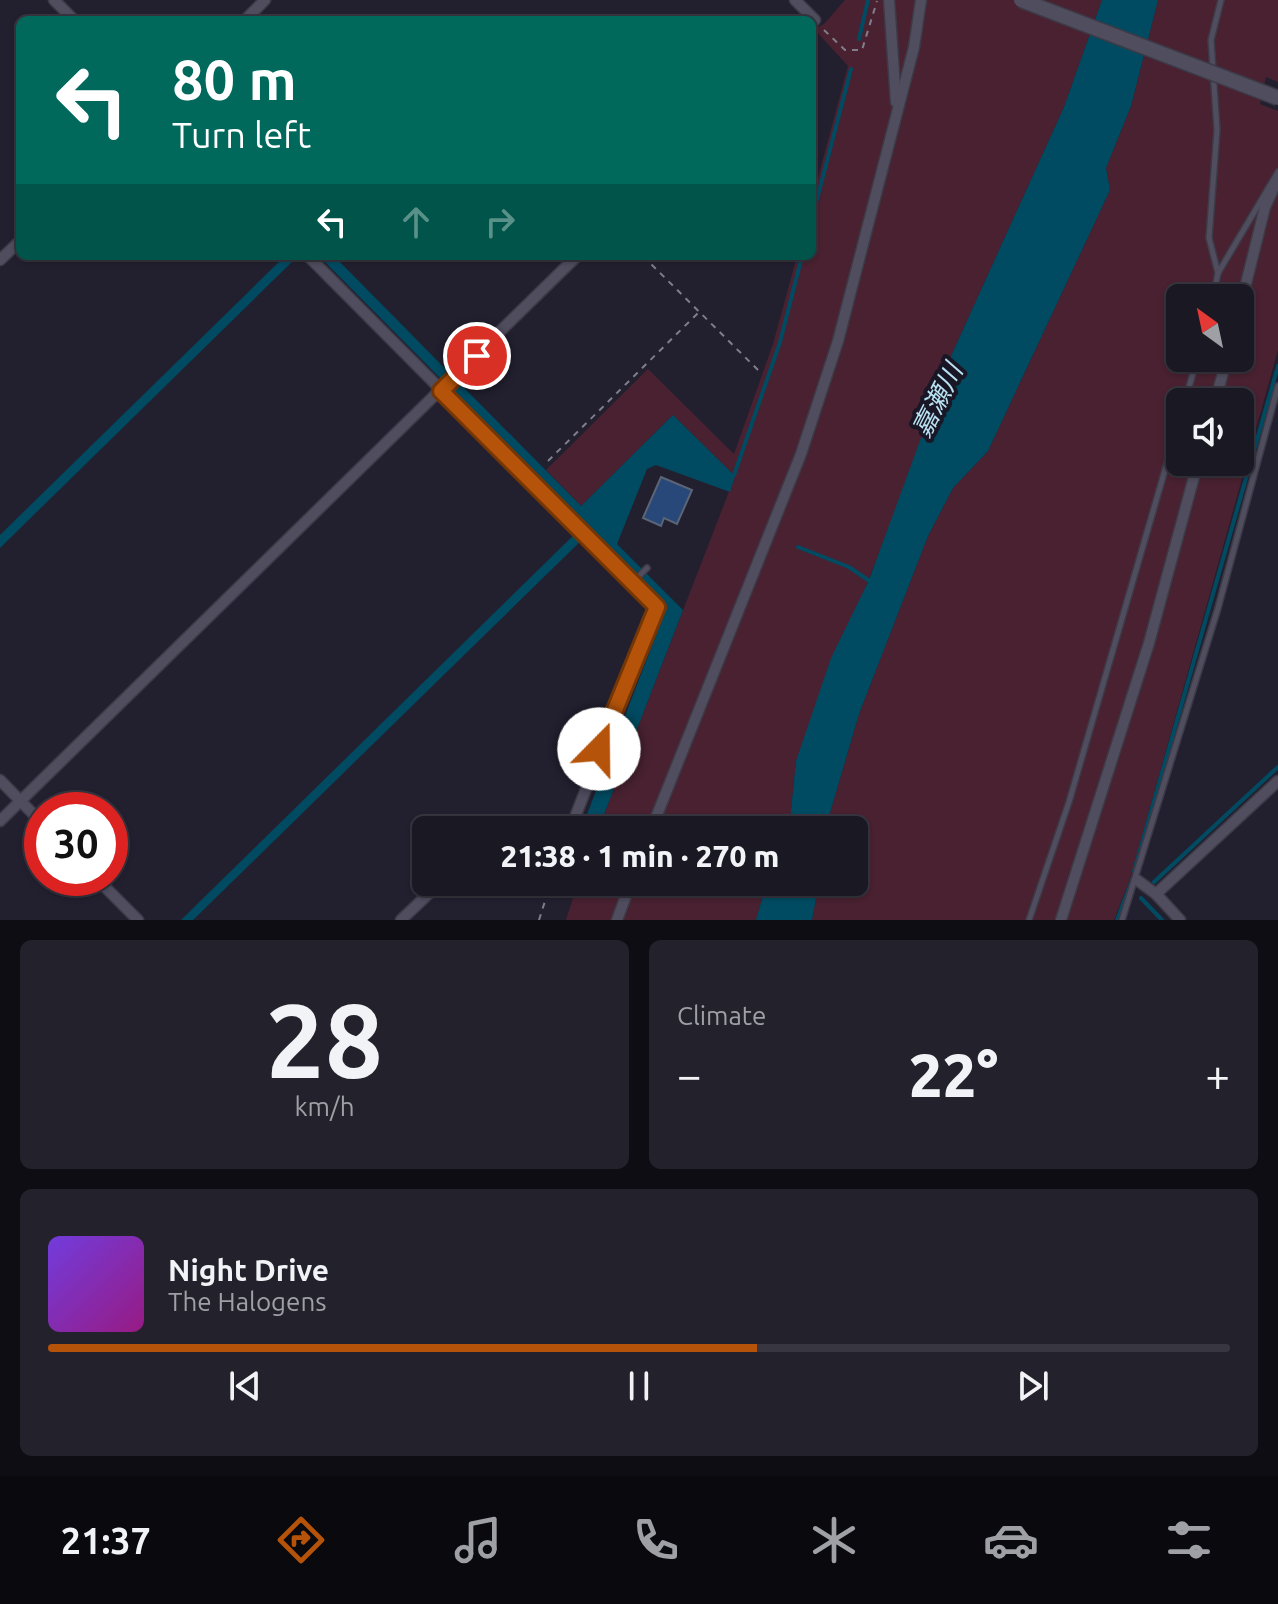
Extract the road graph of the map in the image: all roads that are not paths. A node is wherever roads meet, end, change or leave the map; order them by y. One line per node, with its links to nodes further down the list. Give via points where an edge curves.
1 (54, 0): 8 (street)
2 (265, 0): 9 (street)
3 (795, 0): 10 (street)
4 (889, 0): 12 (street)
5 (921, 0): 12 (street)
6 (1021, 0): 11 (main road, bridge)
7 (1221, 0): 19 (lane, via 1211,40 1217,130 1209,238)
8 (70, 16)
9 (249, 16)
10 (809, 16)
11 (1278, 98)
12 (897, 109): 32 (street, via 838,341 801,454)
13 (1278, 172): 19 (lane)
14 (1278, 179): 21 (street, via 1265,207)
15 (16, 245): 16 (street)
16 (0, 260)
17 (312, 260): 23 (street)
18 (573, 260): 23 (street)
19 (1218, 273): 20 (lane)
20 (1216, 284)
21 (1246, 284)
22 (1278, 386): 34 (lane)
23 (441, 391): 27 (street); 30 (street)
24 (1166, 466): 42 (lane, via 1069,802)
25 (1194, 476): 43 (street, via 1149,643)
26 (647, 568): 27 (lane)
27 (632, 582): 31 (street, via 657,607)
28 (0, 780): 30 (street)
29 (1278, 781): 35 (street)
30 (23, 798): 33 (street)
31 (575, 816)
32 (657, 816)
33 (0, 821)
34 (1137, 880): 35 (street); 44 (lane)
35 (1156, 894): 45 (street)
36 (114, 896): 39 (street)
37 (426, 896): 40 (street)
38 (626, 896): 41 (street)
39 (138, 920)
40 (401, 920)
41 (617, 920)
42 (1029, 920)
43 (1061, 920)
44 (1122, 920)
45 (1180, 920)

